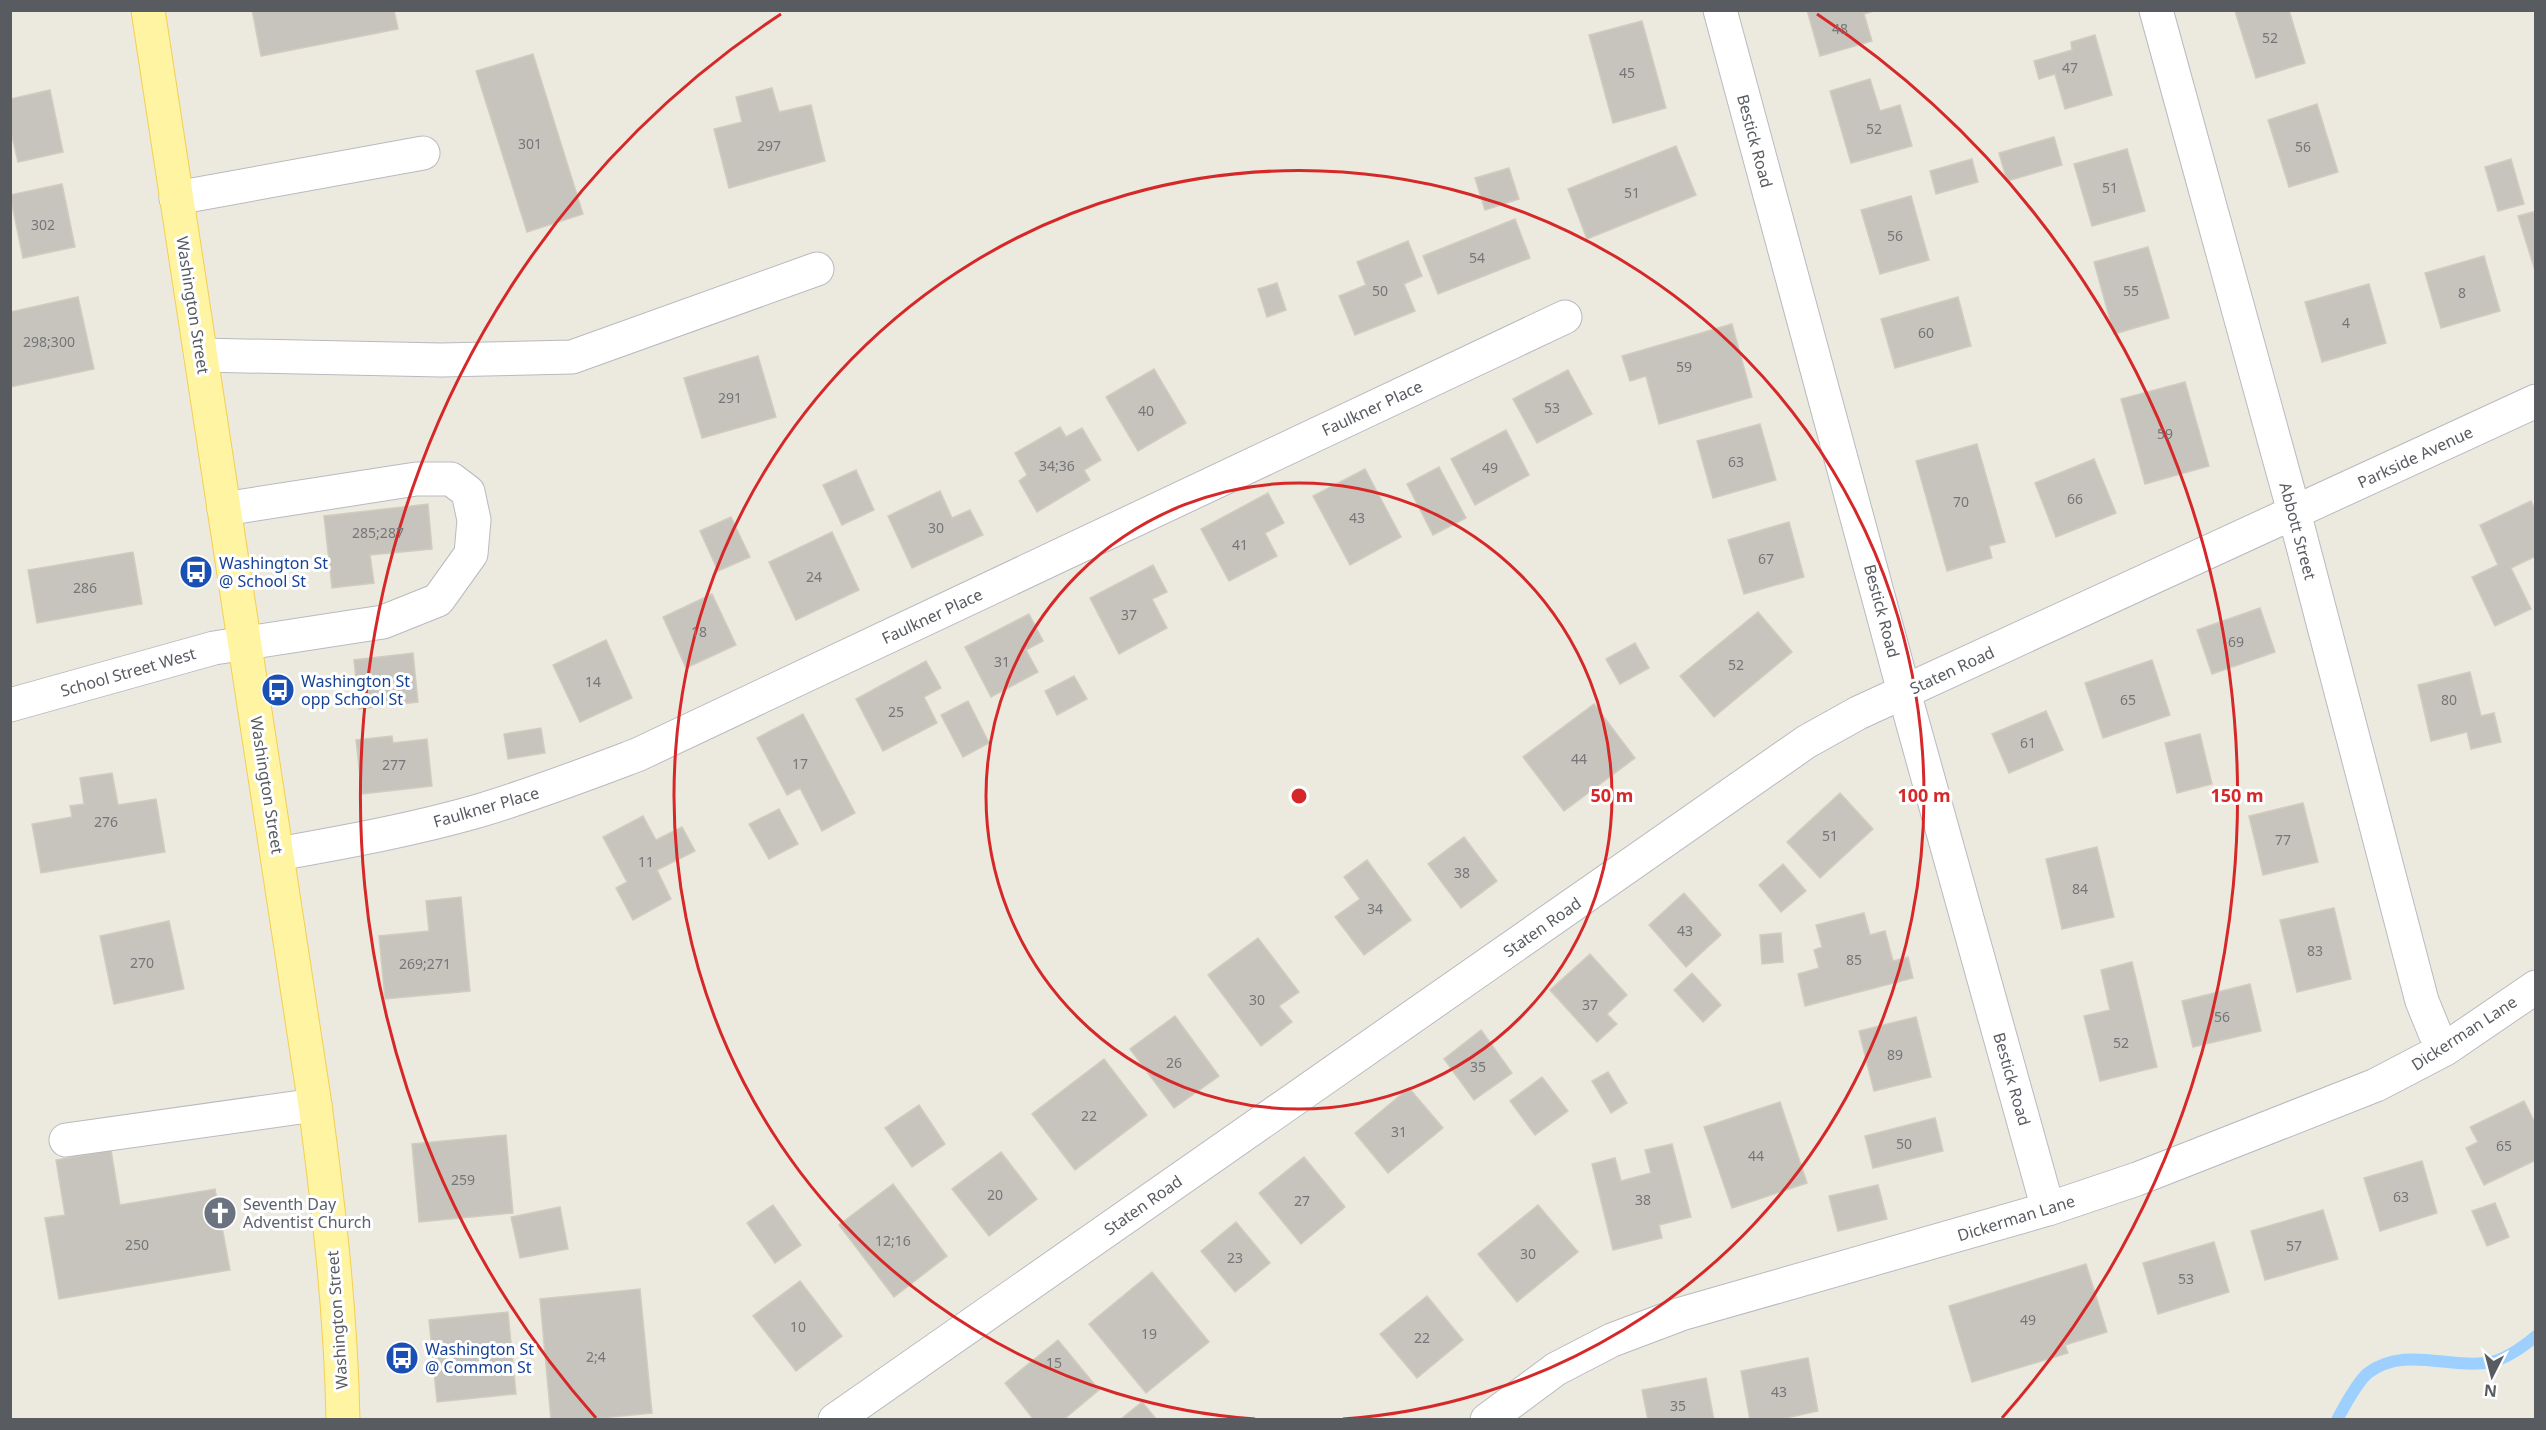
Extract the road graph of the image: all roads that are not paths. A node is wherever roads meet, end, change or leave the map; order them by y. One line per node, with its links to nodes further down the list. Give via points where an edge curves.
1 (148, 10): 5 (main road, Washington Street)
2 (1720, 10): 13 (street, Bestick Road)
3 (2156, 10): 11 (street, Abbott Street)
4 (423, 153): 5 (street)
5 (176, 198): 8 (main road, Washington Street)
6 (817, 269): 8 (street, via 572,357 441,360)
7 (1565, 317): 15 (street, Faulkner Place, via 637,754 477,811 382,835)
8 (201, 355): 10 (main road, Washington Street)
9 (2535, 401): 11 (street, Parkside Avenue)
10 (224, 509): 12 (main road, Washington Street); 12 (street, School Street West, via 416,478 451,479 468,492 474,520 471,554 438,600 383,622)
11 (2294, 513): 13 (street, Staten Road); 17 (street, Abbott Street, via 2422,1001)
12 (245, 642): 14 (street, School Street West); 15 (main road, Washington Street)
13 (1904, 692): 20 (street, Bestick Road); 22 (street, Staten Road, via 1806,742)
14 (10, 705)
15 (278, 854): 18 (main road, Washington Street)
16 (2535, 987): 17 (street, Dickerman Lane)
17 (2445, 1049): 20 (street, Dickerman Lane, via 2376,1085 2137,1179)
18 (315, 1106): 19 (street); 21 (main road, Washington Street, via 331,1233)
19 (66, 1140)
20 (2048, 1209): 23 (street, Dickerman Lane, via 1646,1327 1602,1344 1556,1369)
21 (343, 1419)
22 (835, 1419)
23 (1487, 1419)

